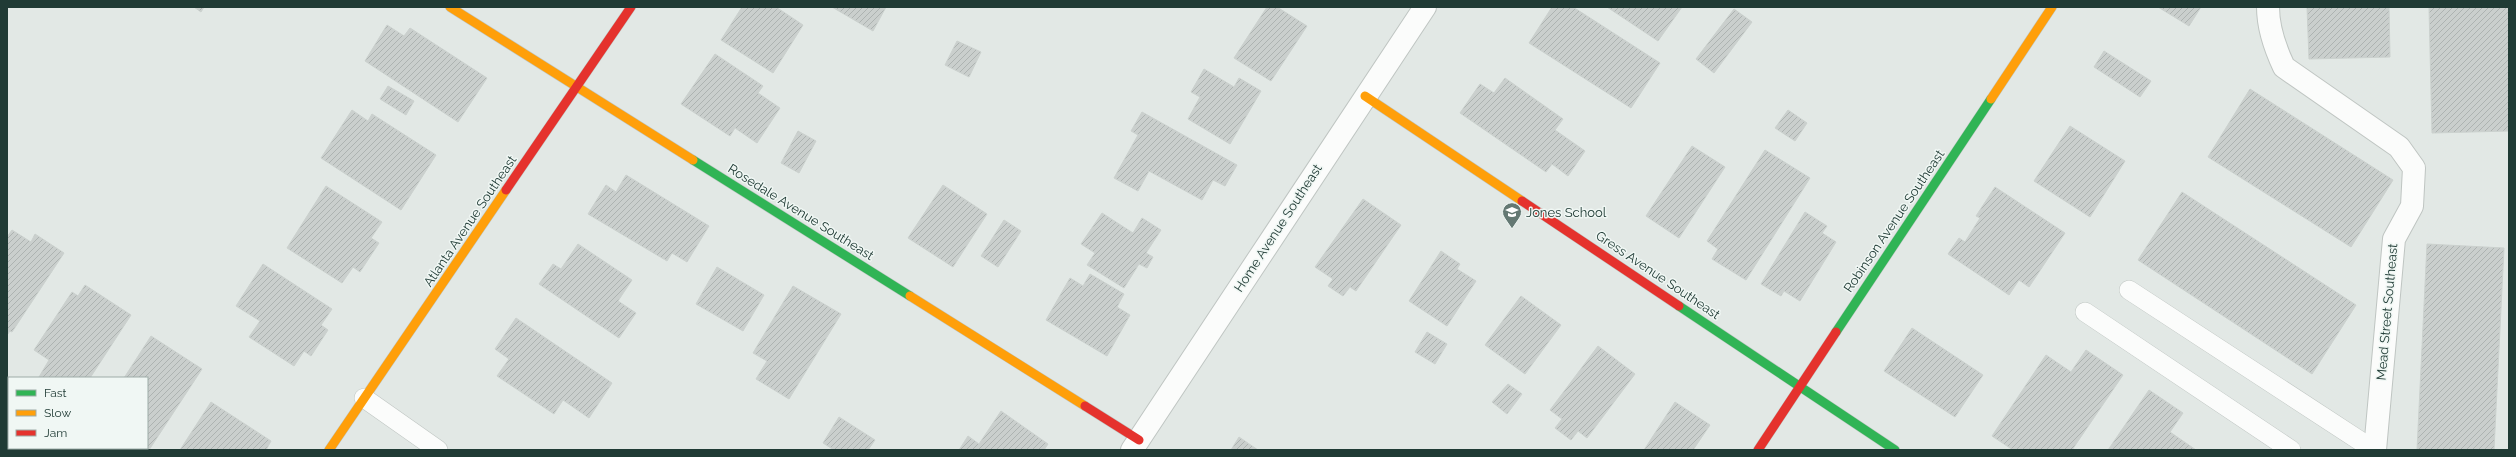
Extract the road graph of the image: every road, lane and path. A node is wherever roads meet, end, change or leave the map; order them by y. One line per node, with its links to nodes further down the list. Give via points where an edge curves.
1 (450, 7): 6 (street, Rosedale Avenue Southeast)
2 (632, 7): 6 (street, Atlanta Avenue Southeast)
3 (1425, 7): 7 (street, Home Avenue Southeast)
4 (2052, 7): 10 (street, Robinson Avenue Southeast)
5 (2268, 7): 18 (street, Mead Street Southeast, via 2268,20 2284,67 2399,146 2414,168 2412,206 2394,239)
6 (577, 87): 11 (street, Atlanta Avenue Southeast); 12 (street, Rosedale Avenue Southeast)
7 (1366, 96): 10 (street, Gress Avenue Southeast); 12 (street, Home Avenue Southeast)
8 (2129, 290): 18 (lane)
9 (2085, 312): 17 (lane)
10 (1800, 386): 15 (street, Robinson Avenue Southeast); 16 (street, Gress Avenue Southeast)
11 (364, 398): 13 (street, Atlanta Avenue Southeast); 14 (lane)
12 (1135, 445)
13 (329, 450)
14 (438, 450)
15 (1758, 450)
16 (1896, 450)
17 (2291, 450)
18 (2374, 450)

